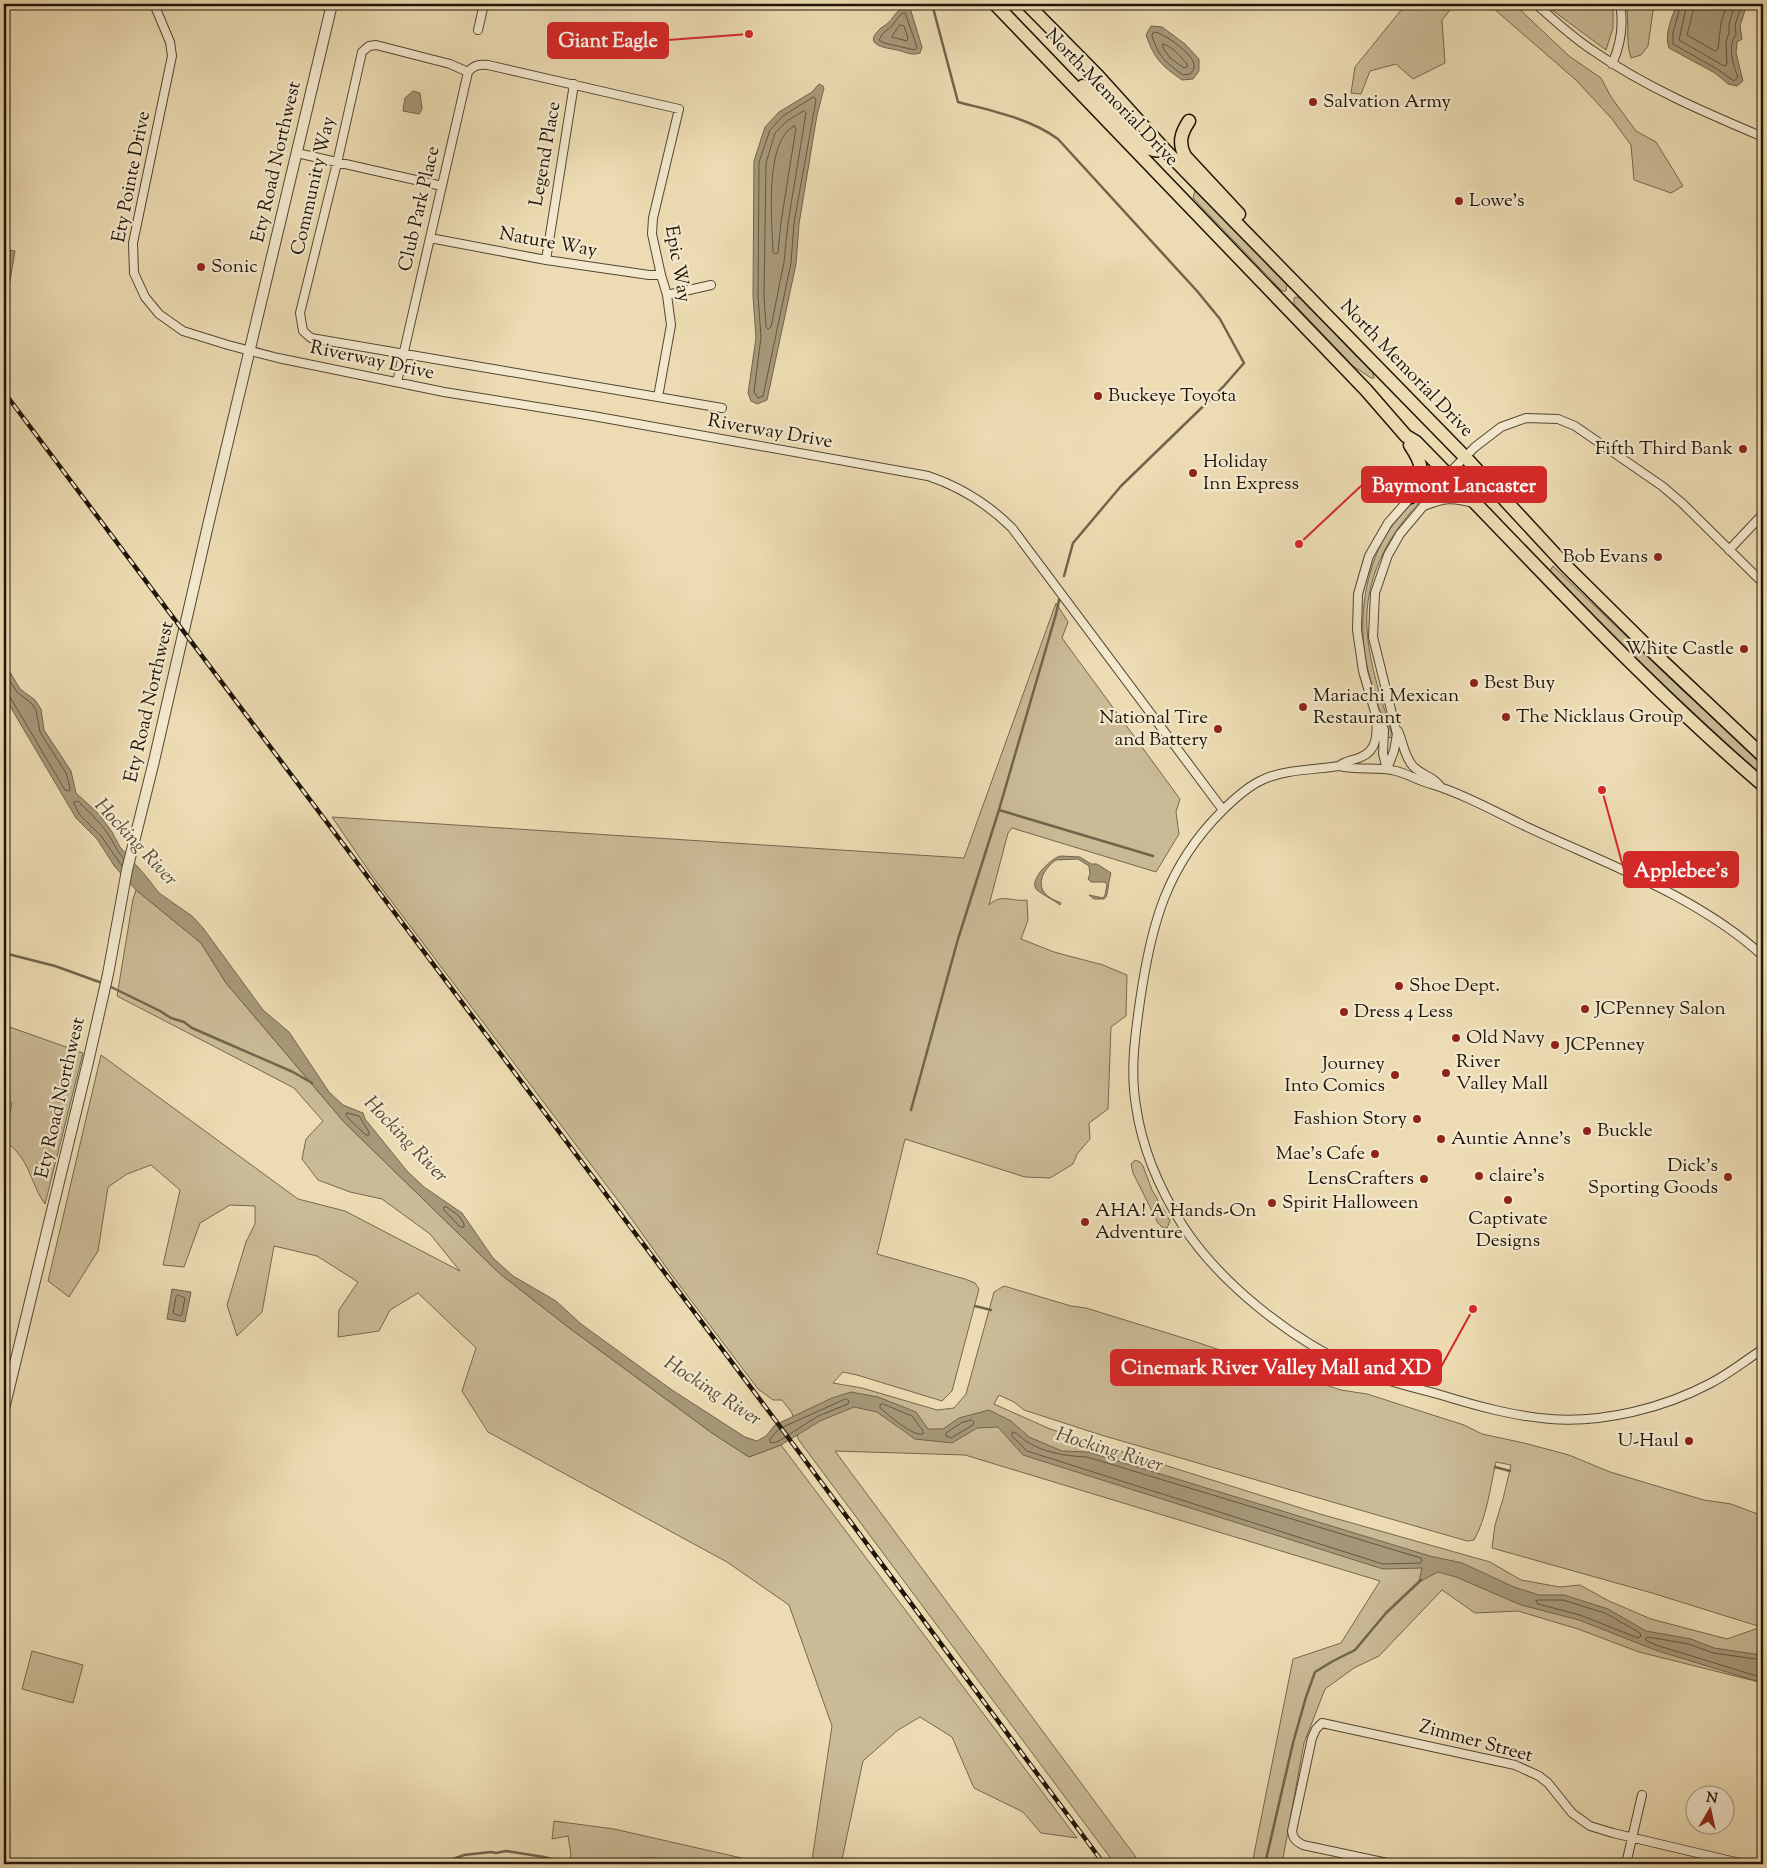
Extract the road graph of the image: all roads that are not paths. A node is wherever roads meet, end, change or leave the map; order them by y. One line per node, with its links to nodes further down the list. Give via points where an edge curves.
1 (154, 4): 25 (street, Ety Pointe Drive, via 170,42 172,56 133,243 134,273 145,297 159,314 183,331)
2 (332, 4): 16 (street, Ety Road Northwest)
3 (484, 4): 8 (street)
4 (995, 4): 9 (main road, North Memorial Drive)
5 (1027, 4): 15 (main road, North Memorial Drive)
6 (1536, 4): 10 (street, via 1564,30)
7 (1620, 4): 10 (street, via 1621,37)
8 (478, 30)
9 (1036, 46): 15 (main road, via 1053,56 1146,147); 30 (main road, North Memorial Drive, via 1366,390)
10 (1612, 64): 14 (street, via 1663,92)
11 (468, 72): 12 (street, via 472,67 488,64); 17 (street, Community Way, via 385,47 369,46 364,49); 18 (street, Club Park Place)
12 (574, 84): 20 (street, Legend Place); 22 (street, Epic Way, via 679,109 653,218 652,234)
13 (1188, 121): 21 (main road, via 1180,145 1185,156 1254,229)
14 (1763, 137)
15 (1164, 149): 21 (main road, North Memorial Drive)
16 (298, 153): 17 (street); 25 (street, Ety Road Northwest)
17 (337, 163): 18 (street); 26 (street, Community Way, via 300,313 302,331 311,338)
18 (442, 186): 19 (street, Club Park Place)
19 (430, 238): 20 (street, Nature Way); 26 (street, Club Park Place)
20 (546, 260): 22 (street, Nature Way)
21 (1276, 263): 31 (main road, North Memorial Drive)
22 (661, 275): 24 (street, Epic Way)
23 (711, 285): 24 (street)
24 (667, 295): 28 (street, Epic Way, via 671,325)
25 (250, 351): 27 (street, Riverway Drive); 49 (street, Ety Road Northwest, via 127,870 88,1062)
26 (405, 353): 27 (street, Club Park Place); 28 (street)
27 (397, 382): 46 (street, Riverway Drive, via 928,476 950,483 985,503 1012,528)
28 (658, 397): 29 (street)
29 (722, 408)
30 (1406, 436): 32 (main road, North Memorial Drive); 33 (main road, North Memorial Drive, via 1421,467)
31 (1466, 458): 32 (street); 37 (street, via 1489,435 1513,422 1526,418 1558,420 1581,430 1661,485); 41 (main road, North Memorial Drive, via 1566,566)
32 (1448, 474): 33 (street); 34 (main road, North Memorial Drive); 35 (street)
33 (1411, 497): 39 (street, via 1378,538 1358,594 1359,652)
34 (1476, 504): 35 (street, via 1448,498); 45 (main road, North Memorial Drive, via 1634,667)
35 (1424, 506): 40 (street, via 1394,544 1379,579 1374,602 1373,636)
36 (1763, 514): 37 (street)
37 (1729, 550): 38 (street)
38 (1763, 583)
39 (1376, 712): 42 (street, via 1373,748 1362,757); 43 (street, via 1384,730 1383,754)
40 (1396, 725): 43 (street, via 1396,743); 44 (street, via 1412,766 1434,778)
41 (1763, 756)
42 (1339, 766): 43 (street); 46 (street, via 1264,779)
43 (1387, 769): 44 (street)
44 (1440, 786): 47 (street, via 1691,904 1737,934)
45 (1763, 786)
46 (1224, 810): 48 (street, via 1197,838 1181,861 1158,914 1143,981 1133,1076 1137,1113 1159,1183 1184,1227 1216,1268 1241,1292 1328,1355 1390,1380 1484,1408 1526,1416 1559,1420 1593,1418 1653,1407 1709,1384)
47 (1763, 956)
48 (1763, 1349)
49 (4, 1409)
50 (1642, 1794): 51 (street)
51 (1633, 1838): 52 (street, Zimmer Street, via 1601,1830 1581,1820 1548,1783 1528,1770 1326,1722 1318,1725 1312,1738 1293,1837 1303,1844); 53 (street); 54 (street, Zimmer Street)
52 (1392, 1864)
53 (1626, 1864)
54 (1744, 1864)

